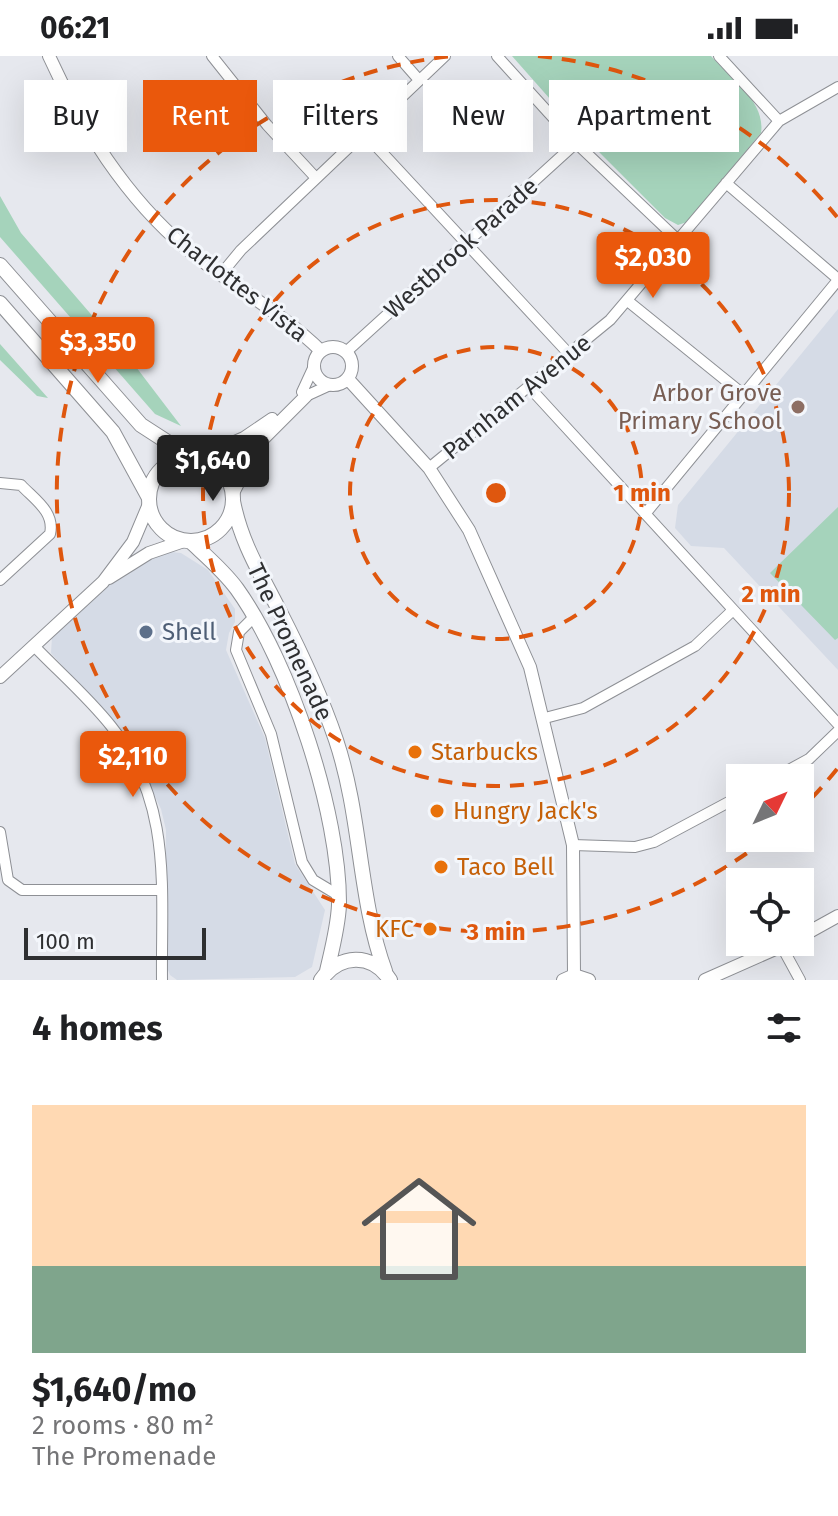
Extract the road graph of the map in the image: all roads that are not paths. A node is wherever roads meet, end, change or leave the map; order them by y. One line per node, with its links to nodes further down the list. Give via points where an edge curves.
1 (50, 56): 21 (street, Charlottes Vista, via 70,100 152,217)
2 (212, 56): 16 (street)
3 (398, 56): 7 (street)
4 (445, 56): 7 (street)
5 (497, 56): 10 (street)
6 (719, 56): 11 (street)
7 (419, 80): 9 (street)
8 (838, 87): 11 (street, Parnham Avenue)
9 (407, 91)
10 (549, 113)
11 (779, 121): 17 (street, Parnham Avenue)
12 (343, 152): 16 (street)
13 (382, 152): 19 (street)
14 (566, 152): 19 (street, Westbrook Parade)
15 (585, 152): 18 (street)
16 (316, 178): 21 (street)
17 (726, 183): 18 (street, Parnham Avenue); 22 (street)
18 (679, 241): 23 (street, Parnham Avenue)
19 (467, 244): 26 (street, Westbrook Parade); 27 (street)
20 (0, 265): 34 (main road, via 136,421)
21 (222, 273): 25 (street, Charlottes Vista)
22 (838, 280): 33 (street)
23 (629, 302): 27 (street, Parnham Avenue); 33 (street)
24 (0, 303): 38 (main road, via 118,438)
25 (321, 351): 26 (street, via 334,347); 28 (street)
26 (346, 352): 29 (street, via 353,367)
27 (570, 355): 31 (street, Parnham Avenue)
28 (314, 366): 30 (street); 32 (street)
29 (348, 379): 30 (street); 35 (street)
30 (330, 385): 32 (street)
31 (530, 388): 35 (street, Parnham Avenue); 39 (street)
32 (304, 394): 34 (street, via 256,431); 37 (street, via 262,438)
33 (744, 395): 39 (street)
34 (195, 458): 37 (main road, via 223,473); 38 (main road, via 174,461 160,471)
35 (429, 468): 47 (street, via 469,530 502,599)
36 (0, 483): 41 (street, via 21,485 51,517 52,526 50,534)
37 (232, 498): 40 (main road, via 228,518 217,532); 62 (main road, The Promenade, via 246,547 299,648 335,740 355,810 370,929)
38 (149, 501): 40 (main road, via 158,526); 42 (street, via 133,542)
39 (645, 514): 43 (street)
40 (187, 541): 42 (street, via 145,555); 44 (main road, The Promenade, via 229,578)
41 (0, 580)
42 (103, 582): 45 (street)
43 (732, 611): 47 (street, via 695,646 583,708); 48 (street)
44 (254, 617): 56 (main road, The Promenade, via 311,750); 56 (street, The Promenade, via 239,632 236,650 271,734 302,862 313,880)
45 (34, 646): 46 (street); 55 (street, via 110,725 142,774 161,839)
46 (0, 677)
47 (545, 718): 53 (street)
48 (838, 724)
49 (838, 731): 50 (street)
50 (800, 764)
51 (726, 803): 53 (street, via 654,842 635,847)
52 (0, 832): 54 (street)
53 (573, 845): 63 (street)
54 (2, 864): 55 (street, via 8,880 22,890)
55 (161, 890): 64 (street)
56 (338, 895): 61 (main road, The Promenade)
57 (838, 916): 58 (street)
58 (814, 929)
59 (760, 956): 66 (street)
60 (791, 956): 67 (street)
61 (324, 976): 62 (main road, via 337,963 362,959)
62 (388, 976)
63 (568, 978): 65 (street)
64 (162, 980)
65 (589, 980)
66 (705, 980)
67 (800, 980)

